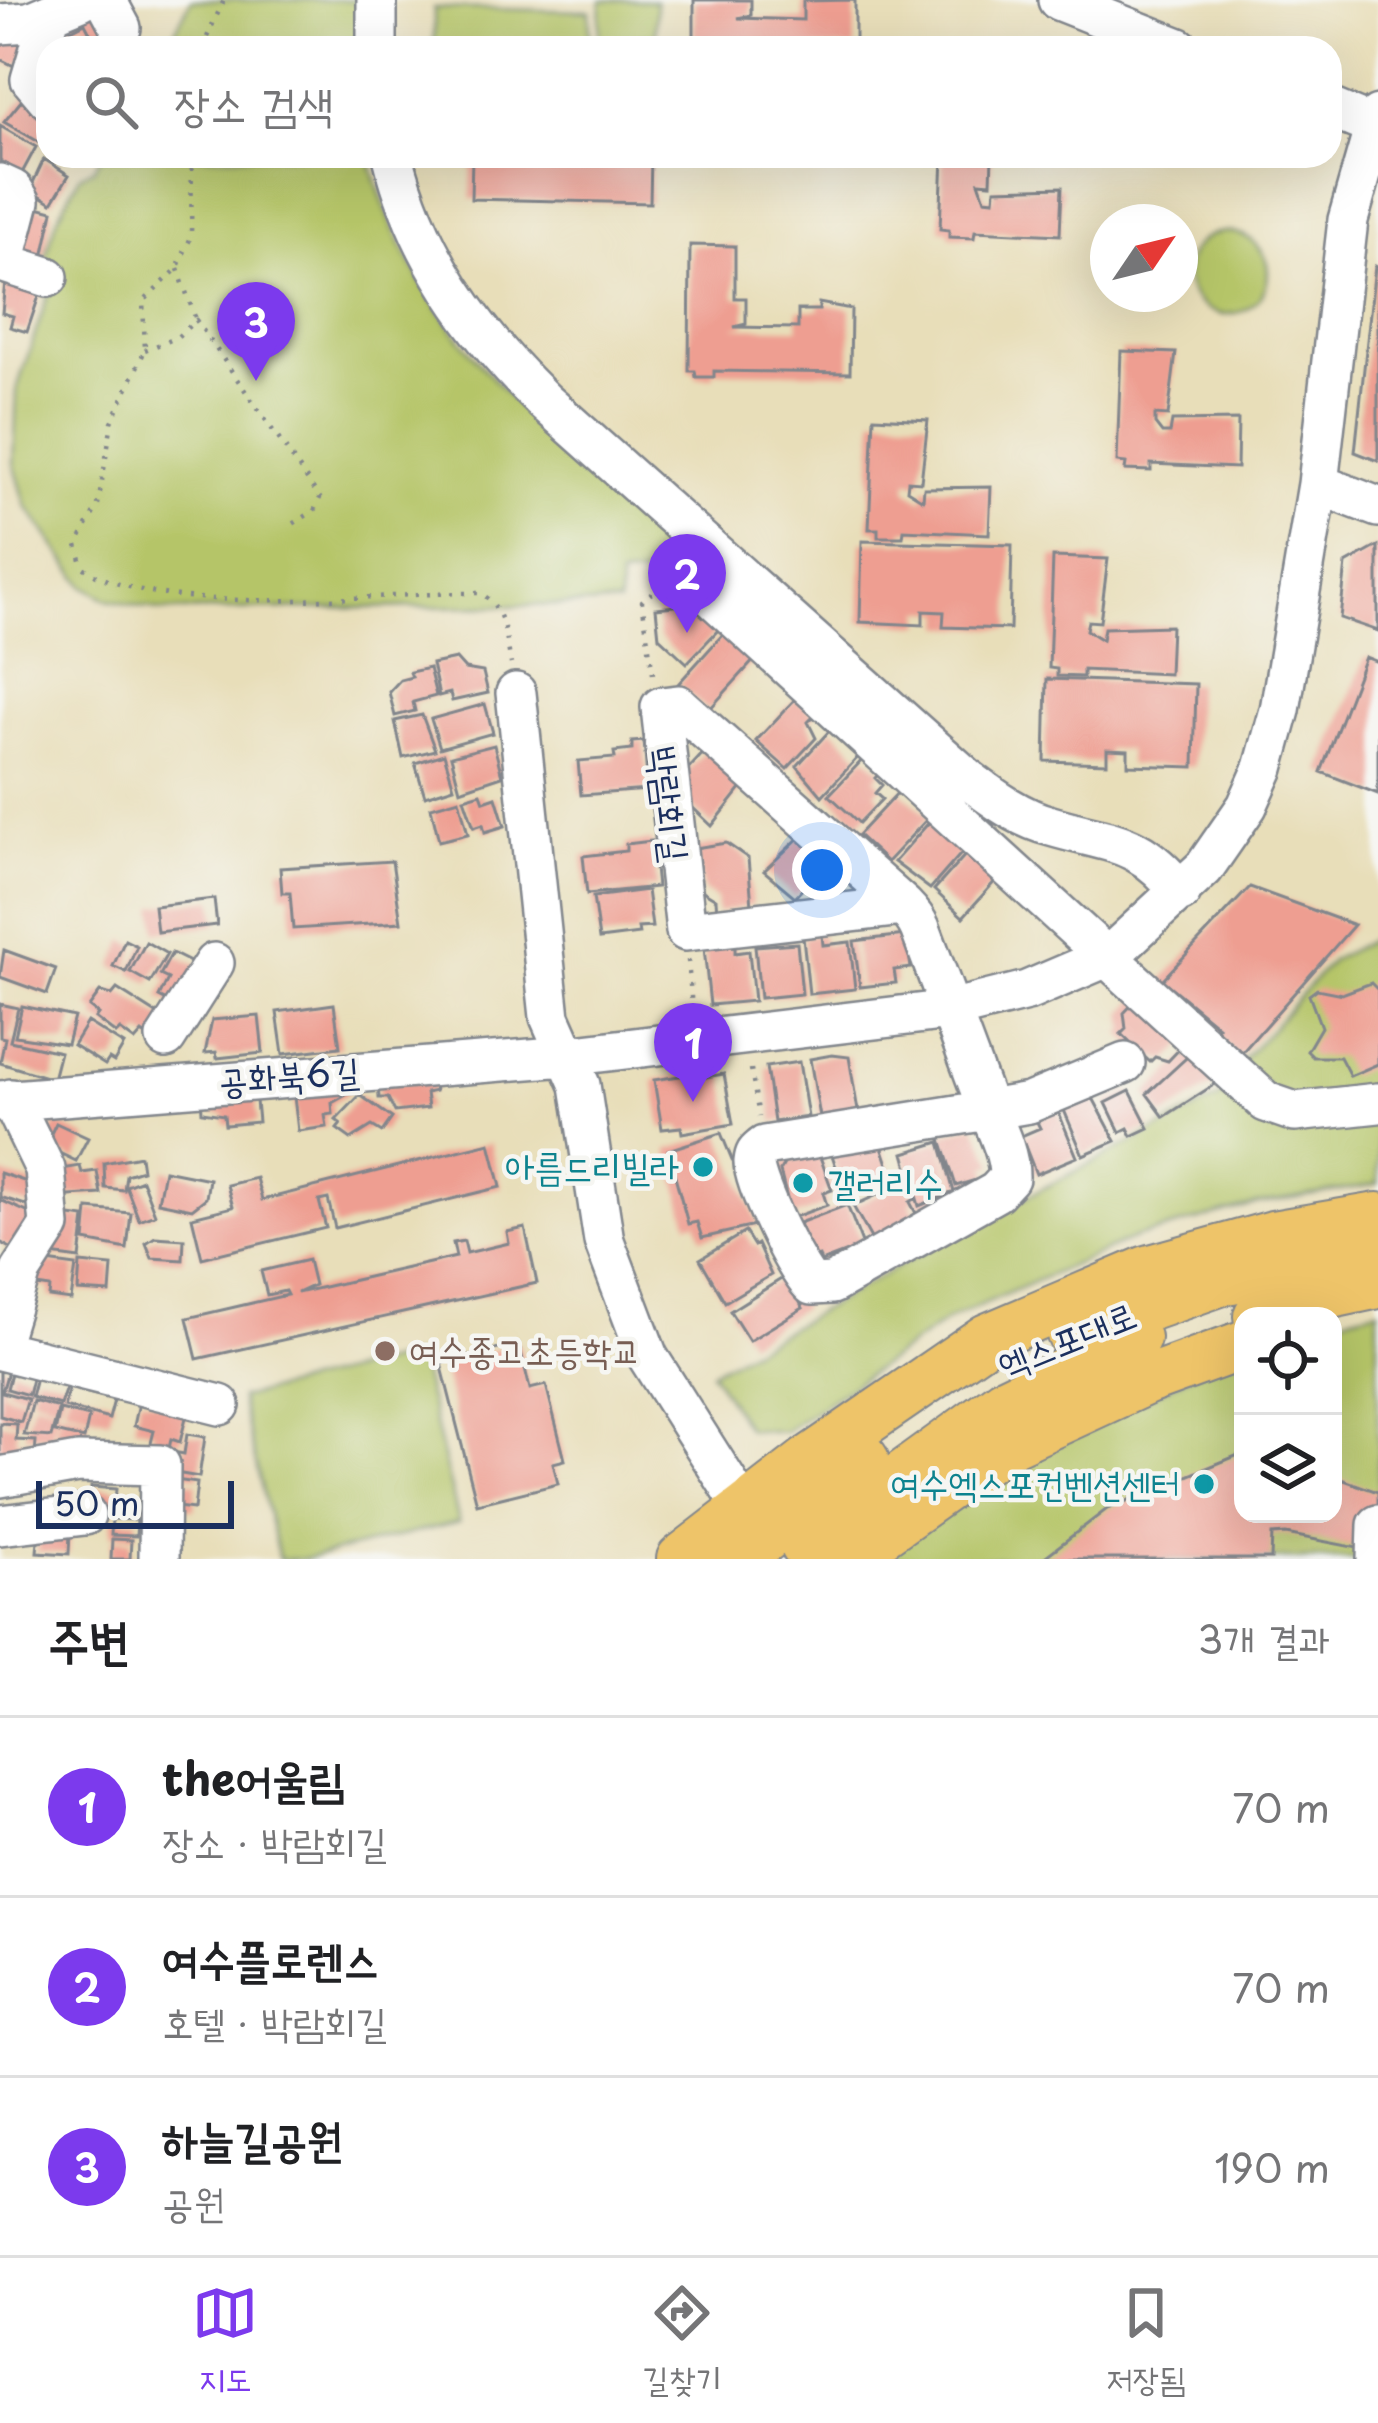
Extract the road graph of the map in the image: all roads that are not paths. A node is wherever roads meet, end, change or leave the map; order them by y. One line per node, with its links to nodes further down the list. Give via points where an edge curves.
1 (377, 0): 6 (street)
2 (1058, 0): 7 (street)
3 (65, 8): 4 (street); 5 (street)
4 (0, 24)
5 (52, 36)
6 (376, 36)
7 (1149, 36)
8 (1342, 112): 9 (street)
9 (1376, 123): 13 (street, via 1348,220)
10 (397, 168): 17 (street, via 443,280 504,363 544,401 968,779 1050,826 1135,848)
11 (0, 184): 12 (street, via 20,201 4,263)
12 (48, 277)
13 (1318, 484): 14 (street); 17 (street, via 1264,768 1222,846)
14 (1378, 507)
15 (712, 597): 19 (street)
16 (516, 693): 23 (street, via 550,1017)
17 (1181, 892): 19 (street)
18 (904, 906): 18 (street, 박람회길, via 680,707 665,704 658,714 686,931); 21 (street, 박람회길)
19 (1109, 956): 21 (street, via 1028,991); 26 (street, via 1276,1109)
20 (214, 963): 22 (street)
21 (950, 1010): 23 (street); 27 (street, 박람회길)
22 (166, 1038)
23 (568, 1056): 25 (street, 공화북6길); 44 (street, via 620,1291 673,1404)
24 (1125, 1063): 27 (street, via 1042,1100)
25 (6, 1100): 38 (street, 공화북6길, via 45,1169 50,1226 22,1271)
26 (1378, 1103)
27 (988, 1110): 27 (street, 박람회길, via 764,1146 754,1157 760,1182 812,1285 824,1287 1007,1182)
28 (1378, 1216): 31 (main road)
29 (1378, 1238): 31 (main road, via 1240,1257)
30 (1378, 1249): 50 (main road, 엑스포대로, via 1222,1281 1023,1351 941,1402)
31 (1208, 1252): 44 (main road, via 987,1338)
32 (1378, 1270): 51 (main road, 엑스포대로, via 1145,1334 1004,1402)
33 (1378, 1285): 35 (main road)
34 (1378, 1306): 36 (main road)
35 (1278, 1307)
36 (1342, 1314)
37 (1234, 1327): 41 (main road, via 1194,1346)
38 (0, 1340)
39 (1234, 1348): 41 (main road)
40 (0, 1350): 42 (street)
41 (1171, 1370): 52 (main road, via 1004,1446)
42 (220, 1405)
43 (0, 1478): 48 (street, via 78,1462 160,1465)
44 (745, 1510): 49 (main road)
45 (85, 1515): 46 (street)
46 (0, 1525)
47 (1378, 1525): 53 (street)
48 (159, 1559)
49 (681, 1559)
50 (739, 1559)
51 (786, 1559)
52 (845, 1559)
53 (1377, 1559)

